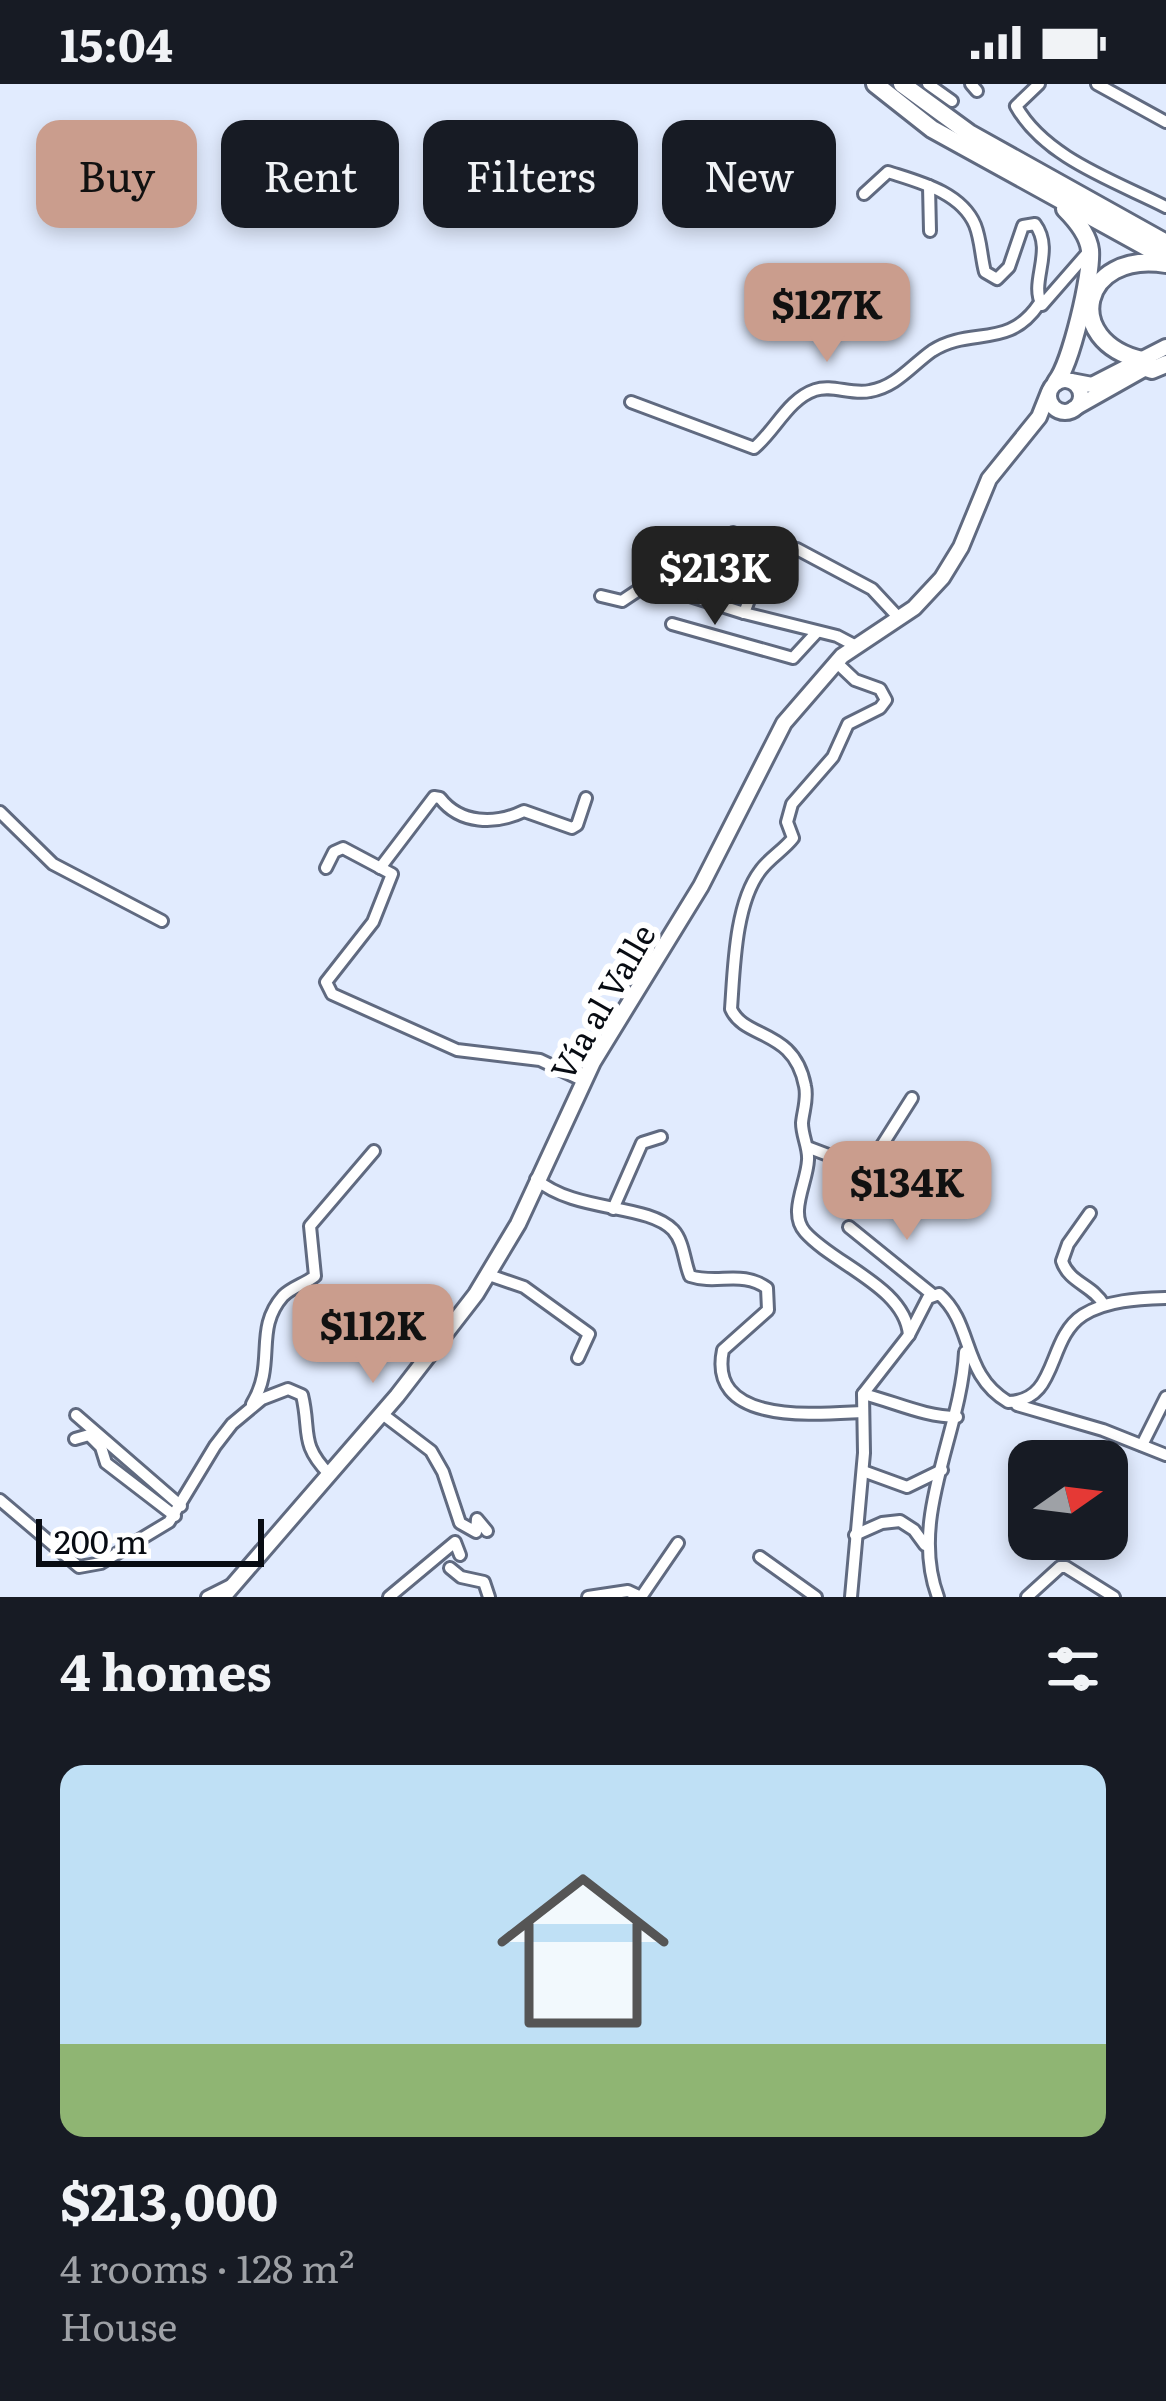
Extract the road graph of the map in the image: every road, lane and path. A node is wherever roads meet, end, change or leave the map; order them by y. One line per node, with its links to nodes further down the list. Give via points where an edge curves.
1 (874, 84): 10 (highway, via 932,129)
2 (902, 84): 12 (highway, via 969,133)
3 (928, 84): 6 (street)
4 (1039, 84): 11 (street, via 1016,102 1017,111 1055,149)
5 (1097, 84): 7 (street)
6 (952, 101)
7 (1166, 122)
8 (929, 186): 9 (street, via 888,172); 13 (street); 18 (street, via 974,223 990,278 1003,277 1023,226 1036,224 1045,255)
9 (864, 194)
10 (1052, 195): 16 (highway); 17 (highway)
11 (1166, 207)
12 (1141, 229): 14 (highway); 15 (highway)
13 (930, 231)
14 (1166, 233)
15 (1166, 243)
16 (1090, 250): 18 (street); 22 (highway)
17 (1166, 261): 21 (highway, via 1124,264 1094,291 1098,334 1114,352)
18 (1040, 304): 23 (street, via 1022,325 947,344 878,390 827,388 803,396 754,448)
19 (1166, 347): 21 (main road)
20 (1166, 361): 21 (highway)
21 (1144, 364): 22 (main road, via 1092,385); 24 (main road)
22 (1059, 385): 24 (main road, via 1054,407); 24 (main road, via 1080,397); 25 (main road, Vía al Valle)
23 (631, 402)
24 (1071, 410): 25 (main road)
25 (1022, 438): 30 (main road, Vía al Valle, via 989,479 953,562)
26 (733, 533): 29 (street, via 731,550 757,579)
27 (797, 549): 30 (street, via 872,589)
28 (601, 596): 29 (street, via 622,601 649,583)
29 (743, 613): 32 (street)
30 (899, 618): 33 (main road, Vía al Valle)
31 (672, 624): 32 (street, via 793,658)
32 (818, 632): 33 (street)
33 (856, 646): 34 (main road, Vía al Valle)
34 (836, 662): 40 (main road, Vía al Valle, via 784,723 710,870); 43 (street, via 886,700 848,724 833,757 792,804 787,822 794,838 746,895 732,973 734,1016 778,1039 803,1078)
35 (586, 798): 38 (street, via 572,828 524,811 473,819 434,797)
36 (0, 812): 39 (street, via 53,864)
37 (326, 868): 38 (street, via 343,848)
38 (380, 868): 40 (street, via 392,874 384,900 328,990 458,1050 540,1060)
39 (162, 921)
40 (584, 1081): 46 (main road, Vía al Valle)
41 (912, 1098): 45 (street)
42 (661, 1137): 48 (street, via 642,1143)
43 (807, 1147): 45 (street); 56 (street, via 802,1230 875,1284 906,1319)
44 (374, 1151): 61 (street, via 310,1226 316,1276 288,1291 269,1317 267,1370)
45 (867, 1169): 47 (street)
46 (536, 1179): 48 (street, via 568,1199); 51 (main road, Vía al Valle)
47 (925, 1200)
48 (613, 1208): 62 (street, via 672,1230 690,1276 746,1277 767,1288 768,1310 723,1350 724,1376 742,1399 773,1413)
49 (1090, 1214): 54 (street, via 1062,1261)
50 (849, 1227): 52 (street)
51 (489, 1275): 57 (street, via 524,1287 589,1334); 63 (main road, Vía al Valle)
52 (934, 1295): 55 (street, via 950,1304); 56 (street)
53 (1166, 1298): 54 (street)
54 (1104, 1305): 60 (street, via 1073,1323 1036,1394)
55 (962, 1331): 60 (street, via 981,1379); 65 (street)
56 (909, 1335): 58 (street)
57 (578, 1358)
58 (863, 1394): 62 (street); 65 (street)
59 (1166, 1396): 67 (street)
60 (1008, 1402): 67 (street)
61 (251, 1407): 71 (street, via 296,1389 306,1441); 73 (street, via 214,1446)
62 (862, 1412): 70 (street)
63 (382, 1413): 71 (main road, Vía al Valle); 74 (street, via 431,1451 460,1523 476,1532 477,1519)
64 (76, 1415): 73 (street)
65 (957, 1417): 69 (street)
66 (75, 1438): 73 (street, via 96,1440 106,1463)
67 (1142, 1445): 68 (street)
68 (1166, 1455)
69 (942, 1470): 70 (street, via 907,1487); 77 (street)
70 (862, 1471): 75 (street)
71 (329, 1474): 81 (main road, Vía al Valle)
72 (0, 1500): 73 (street, via 79,1567 101,1563)
73 (178, 1511)
74 (487, 1532)
75 (855, 1535): 77 (street, via 900,1521); 87 (street)
76 (678, 1543): 85 (street, via 641,1597)
77 (926, 1548): 88 (street)
78 (460, 1555): 83 (street, via 455,1542)
79 (760, 1557): 86 (street)
80 (449, 1568): 84 (street, via 484,1582)
81 (227, 1591): 82 (street)
82 (207, 1597)
83 (389, 1597)
84 (489, 1597)
85 (588, 1597)
86 (816, 1597)
87 (851, 1597)
88 (938, 1597)
89 (1027, 1597): 90 (street, via 1060,1567)
90 (1114, 1597)

